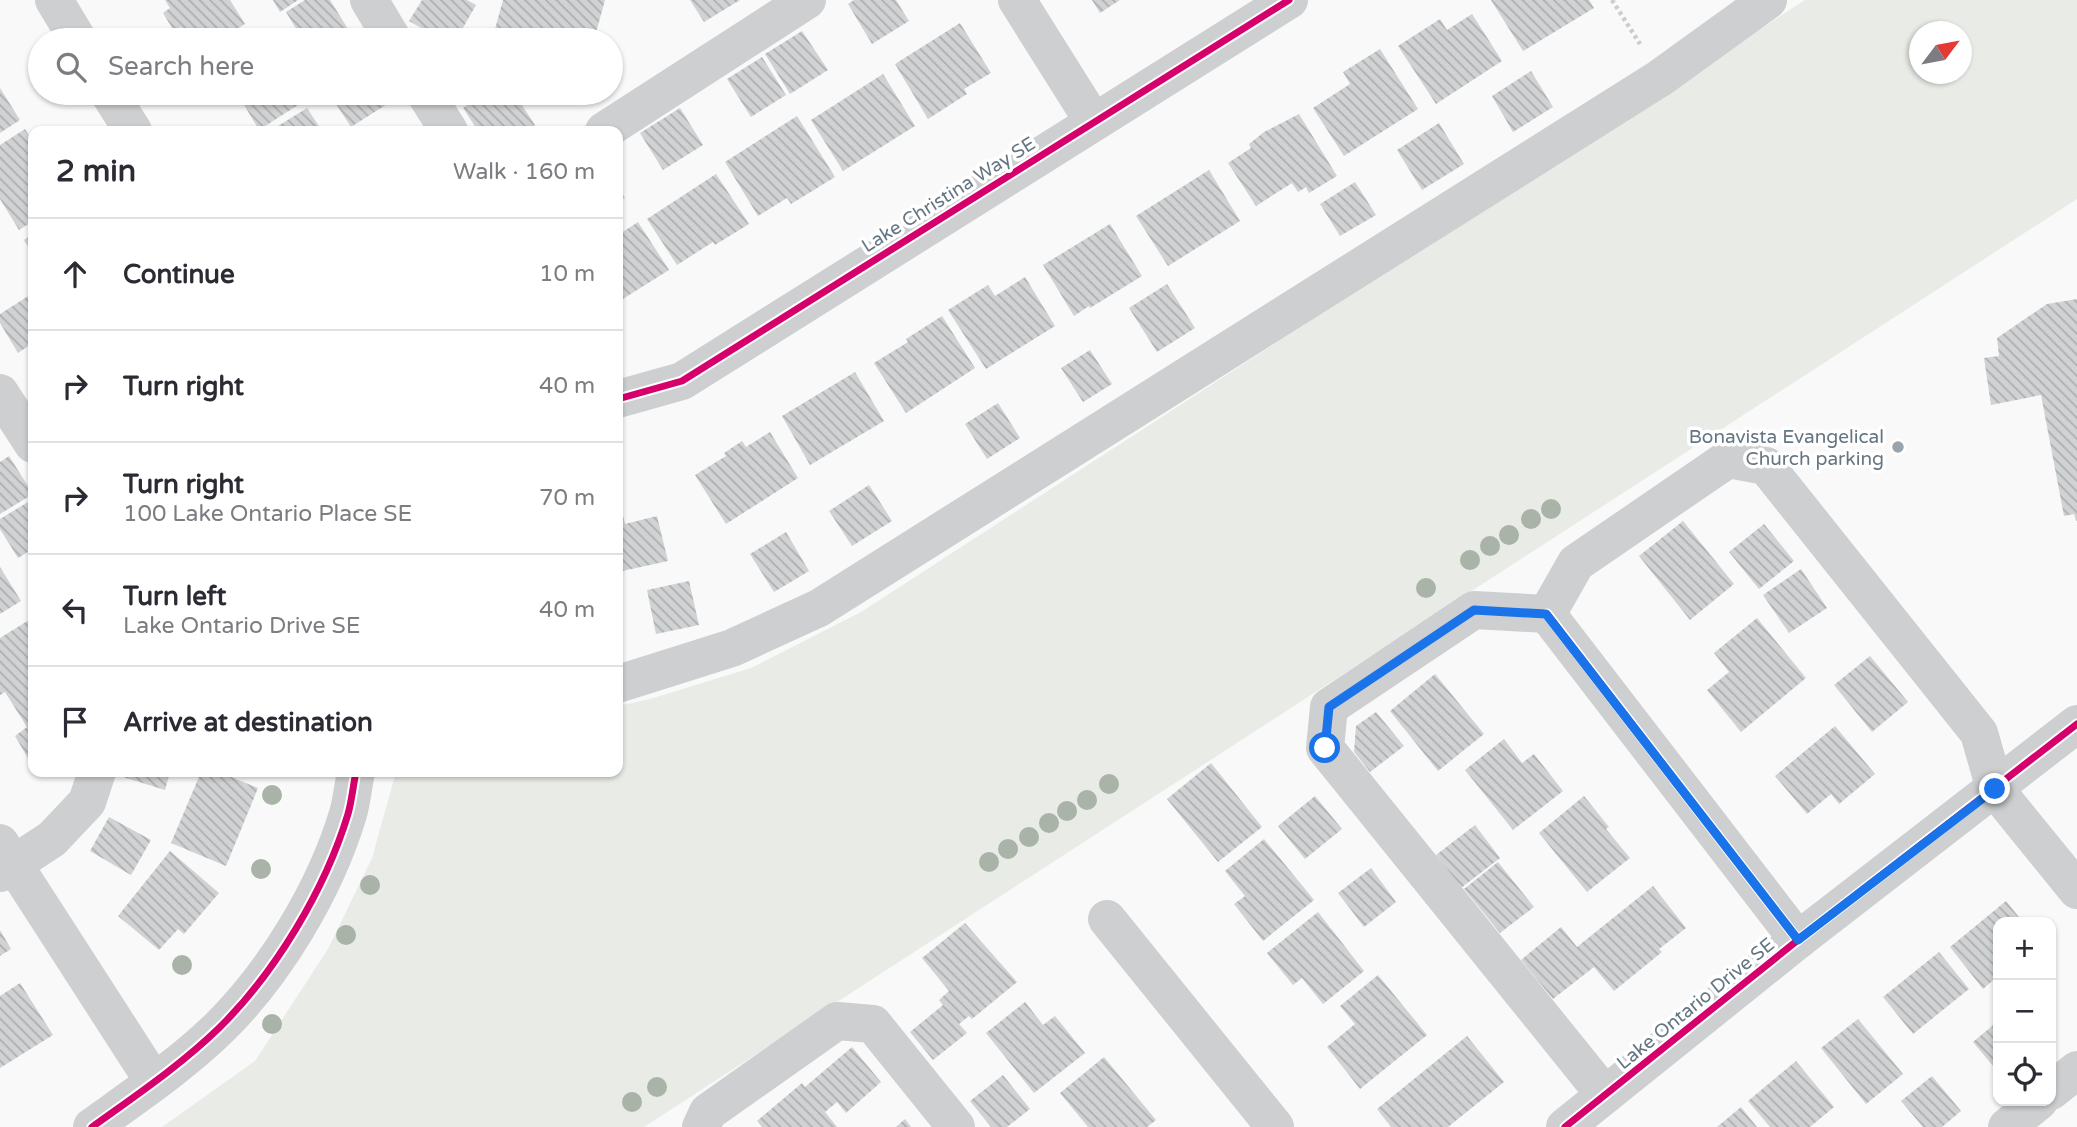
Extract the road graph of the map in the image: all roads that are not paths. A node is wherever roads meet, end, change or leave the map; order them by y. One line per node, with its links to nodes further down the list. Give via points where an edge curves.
1 (54, 0): 7 (street)
2 (369, 0): 8 (street)
3 (807, 0): 14 (street)
4 (1017, 0): 11 (street)
5 (1289, 0): 11 (street, Lake Christina Way SE)
6 (1768, 0): 19 (street, via 1660,78 818,608 732,648)
7 (71, 28)
8 (386, 28)
9 (117, 105): 12 (street)
10 (433, 105): 13 (street)
11 (1093, 121): 16 (street, Lake Christina Way SE, via 682,381)
12 (130, 126)
13 (446, 126)
14 (612, 126)
15 (0, 393): 17 (street)
16 (623, 398)
17 (28, 436)
18 (1546, 614): 23 (street, via 1576,563 1717,466 1728,459 1766,466 1979,733); 27 (street); 31 (street, via 1474,610 1329,707 1325,748)
19 (623, 682)
20 (2077, 724): 23 (street, Lake Ontario Drive SE)
21 (95, 777): 24 (street, via 87,802 52,839)
22 (355, 777): 29 (street, via 348,814 319,886 279,957 219,1028)
23 (1995, 789): 25 (street); 27 (street, Lake Ontario Drive SE)
24 (4, 860): 29 (street)
25 (2077, 890)
26 (1107, 919): 36 (street)
27 (1798, 940): 31 (street, Lake Ontario Drive SE)
28 (2077, 1070): 30 (street)
29 (153, 1082): 33 (street)
30 (2056, 1087)
31 (1605, 1095): 37 (street, Lake Ontario Drive SE)
32 (2033, 1106): 38 (street)
33 (92, 1127)
34 (701, 1127): 35 (street, via 708,1112 837,1021 873,1024)
35 (956, 1127)
36 (1275, 1127)
37 (1564, 1127)
38 (2007, 1127)

